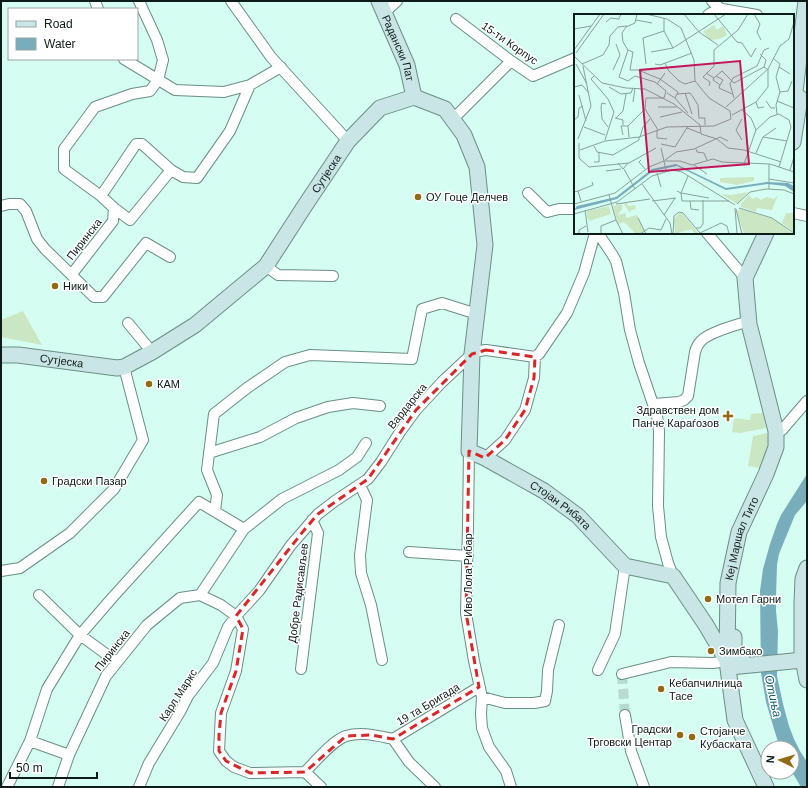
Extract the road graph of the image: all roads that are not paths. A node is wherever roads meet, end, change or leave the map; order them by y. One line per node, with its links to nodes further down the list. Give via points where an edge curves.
1 (139, 1): 16 (street, via 163,60)
2 (230, 1): 15 (street)
3 (397, 1): 6 (street)
4 (712, 1): 7 (street)
5 (806, 1): 11 (street)
6 (382, 7): 18 (street, Радански Пат, via 408,65)
7 (724, 8): 8 (street); 9 (street)
8 (710, 14)
9 (752, 14)
10 (456, 19): 14 (street, 15-ти Корпус)
11 (801, 35): 19 (street); 21 (street, via 799,108)
12 (574, 58): 14 (street, 15-ти Корпус, via 533,76)
13 (126, 60): 16 (street)
14 (511, 61): 20 (street)
15 (281, 68): 17 (street); 22 (street)
16 (158, 80): 17 (street, via 175,90 224,92); 25 (street, via 150,90 95,107 64,148 64,169)
17 (250, 85): 23 (street, via 230,130 197,178 183,177)
18 (414, 97): 20 (street, via 446,109); 22 (street, Сутјеска, via 380,108)
19 (794, 99)
20 (453, 119): 41 (street, via 464,135 477,167 485,245)
21 (794, 136)
22 (348, 141): 37 (street, Сутјеска)
23 (171, 170): 25 (street, via 142,144 136,144); 27 (street, via 130,220)
24 (528, 194): 28 (street, via 547,212)
25 (101, 196): 27 (street)
26 (1, 206): 38 (street, via 20,204 45,249)
27 (114, 208): 38 (street, Пиринска, via 113,222)
28 (574, 209)
29 (794, 213): 30 (street)
30 (807, 216)
31 (595, 234): 47 (street, via 584,273 567,313 540,354)
32 (599, 234): 50 (street, via 616,261 630,330)
33 (708, 234): 40 (street)
34 (766, 234): 40 (street)
35 (771, 234): 52 (street, via 751,279 754,323)
36 (170, 257): 38 (street, via 146,243 103,297 94,297)
37 (266, 266): 39 (street, via 278,275); 44 (street, Сутјеска, via 195,325)
38 (72, 274)
39 (333, 276)
40 (746, 278): 42 (street)
41 (477, 314): 46 (street); 55 (street, via 442,303 422,309 412,359 310,355 285,362 214,414)
42 (749, 321): 50 (street, via 722,329 702,339 695,352 688,396 679,402); 52 (street)
43 (128, 323): 44 (street)
44 (152, 352): 48 (street, Сутјеска)
45 (1, 354): 48 (street, Сутјеска)
46 (472, 354): 47 (street, via 486,350); 54 (street, Иво Лола Рибар); 57 (street, Вардарска, via 416,410 381,462)
47 (535, 357): 56 (street, via 534,378 525,410 505,440)
48 (124, 367): 65 (street, via 144,440 114,489 70,533 20,568)
49 (807, 401): 52 (street)
50 (654, 404): 66 (street, via 659,431 658,506 661,537)
51 (380, 406): 55 (street, via 353,403 328,407 296,418 260,437)
52 (779, 430): 70 (street, Кеј Маршал Тито, via 766,474 738,532 728,583); 77 (street, Кеј Маршал Тито, via 782,447 744,533 734,583 734,653)
53 (366, 443): 60 (street, via 357,457 339,470 282,499)
54 (469, 451): 56 (street, Стојан Рибата); 62 (street, Иво Лола Рибар)
55 (209, 453): 58 (street, via 207,470 217,495)
56 (485, 458): 63 (street, Стојан Рибата, via 544,491 578,516)
57 (364, 482): 59 (street); 76 (street, via 367,500 360,555 361,573 371,605)
58 (215, 511): 60 (street); 73 (street, via 199,502)
59 (312, 520): 69 (street); 80 (street, Добре Радисављев, via 318,533)
60 (244, 530): 68 (street)
61 (409, 552): 62 (street)
62 (468, 556): 84 (street, Иво Лола Рибар, via 466,613)
63 (625, 566): 66 (street); 81 (street, via 615,634)
64 (807, 568): 75 (street, via 803,579)
65 (1, 571)
66 (673, 576): 72 (street)
67 (39, 595): 73 (street)
68 (200, 595): 69 (street, via 221,604); 78 (street, Пиринска, via 180,598 147,625)
69 (236, 616): 89 (street, via 242,629 236,671 221,713 219,751 234,767 250,773); 92 (street, Карл Маркс, via 228,627 213,663 188,696 149,763)
70 (728, 620): 72 (street); 74 (street, Кеј Маршал Тито)
71 (559, 625): 84 (street, via 548,670 545,701 506,703)
72 (706, 625): 74 (street)
73 (80, 635): 78 (street); 87 (street, via 47,689)
74 (721, 640): 79 (street)
75 (796, 658): 77 (street); 83 (street)
76 (382, 660)
77 (745, 661): 79 (street)
78 (117, 662): 88 (street, Пиринска, via 106,676)
79 (727, 664): 82 (street, via 671,662); 97 (street, via 735,720)
80 (301, 669)
81 (598, 670)
82 (622, 674)
83 (807, 680)
84 (480, 692): 86 (street, 19 та Бригада); 95 (street, Иво Лола Рибар, via 482,728 489,747 506,771)
85 (625, 715): 96 (street, via 631,751)
86 (393, 739): 89 (street, 19 та Бригада, via 359,734 346,736 333,744); 94 (street, via 409,762)
87 (30, 741): 88 (street); 90 (street)
88 (69, 755): 91 (street, Пиринска)
89 (305, 772): 93 (street)
90 (7, 787)
91 (58, 787)
92 (139, 787)
93 (321, 787)
94 (435, 787)
95 (510, 787)
96 (644, 787)
97 (766, 787)

